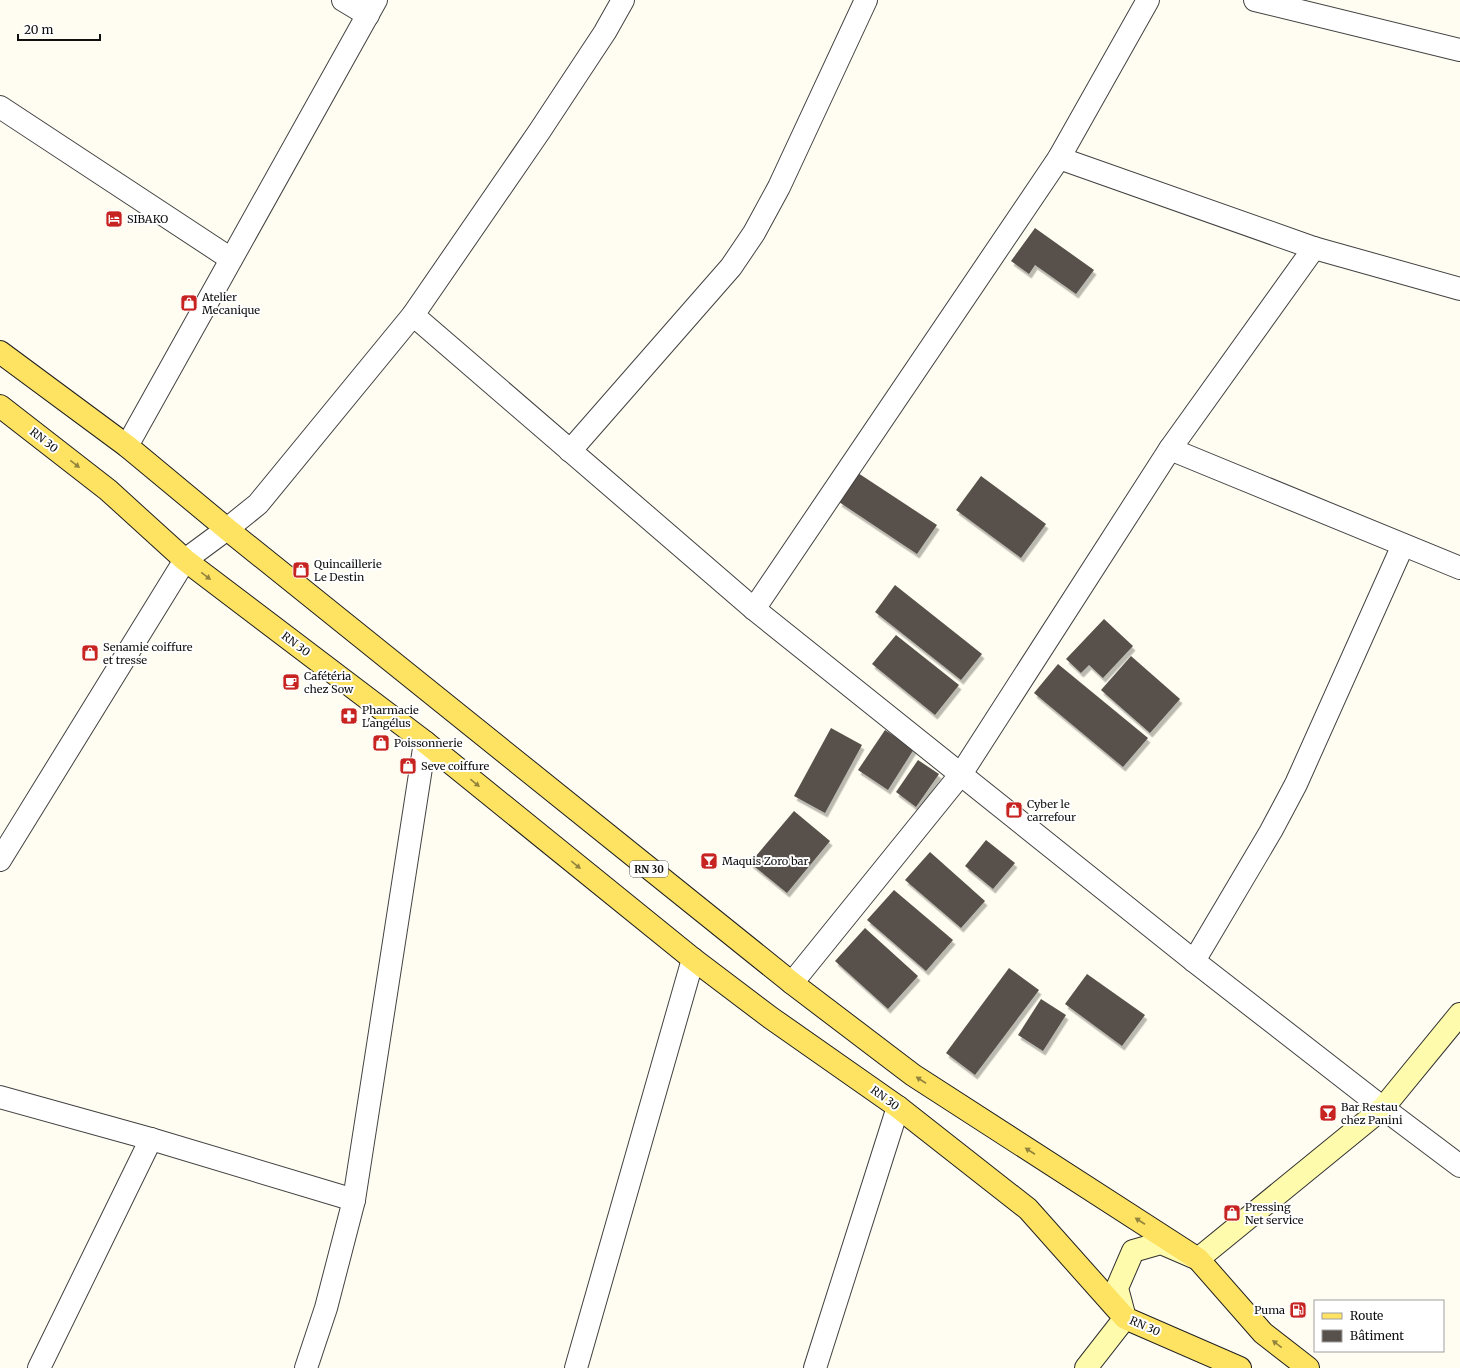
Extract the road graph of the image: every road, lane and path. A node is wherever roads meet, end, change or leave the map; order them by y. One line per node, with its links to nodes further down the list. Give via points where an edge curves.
1 (343, 0): 6 (street)
2 (623, 0): 13 (street, via 539,132)
3 (866, 0): 18 (street, via 779,187 754,233 731,267)
4 (1148, 0): 9 (street)
5 (1255, 0): 7 (street)
6 (372, 8): 11 (street)
7 (1460, 50)
8 (0, 106): 11 (street)
9 (1059, 158): 10 (street); 23 (street)
10 (1314, 248): 12 (street); 17 (street)
11 (231, 259): 16 (street)
12 (1460, 289)
13 (412, 315): 18 (street); 19 (street, via 258,504)
14 (0, 352): 16 (main road, RN 30)
15 (0, 406): 21 (main road, RN 30 / RN 30, one-way to 21, via 108,490)
16 (127, 446): 19 (main road, RN 30)
17 (1170, 449): 20 (street); 25 (street)
18 (570, 450): 23 (street)
19 (227, 529): 21 (street); 29 (main road, RN 30)
20 (1403, 545): 22 (street); 28 (street, via 1296,784)
21 (185, 560): 24 (main road, RN 30 / RN 30, one-way to 24); 26 (street)
22 (1460, 568)
23 (754, 609): 25 (street)
24 (425, 742): 27 (main road, RN 30 / RN 30, one-way to 27); 36 (street)
25 (961, 774): 28 (street); 29 (street)
26 (0, 860)
27 (693, 959): 32 (main road, RN 30 / RN 30, via 771,1018); 41 (street)
28 (1194, 961): 33 (street)
29 (792, 983): 37 (main road, RN 30, one-way to 29, via 912,1075)
30 (1460, 1014): 33 (street)
31 (0, 1097): 34 (street)
32 (898, 1107): 38 (main road, RN 30 / RN 30, via 1028,1209); 42 (street)
33 (1383, 1108): 35 (street); 37 (street)
34 (151, 1139): 36 (street); 39 (street)
35 (1460, 1166)
36 (354, 1200): 40 (street, via 326,1308)
37 (1198, 1259): 38 (street, via 1161,1243 1132,1251 1117,1288); 45 (main road, RN 30, one-way to 37, via 1263,1333)
38 (1125, 1318): 43 (street); 44 (main road, RN 30 / RN 30)
39 (39, 1368)
40 (306, 1368)
41 (576, 1368)
42 (815, 1368)
43 (1086, 1368)
44 (1240, 1368)
45 (1308, 1368)

